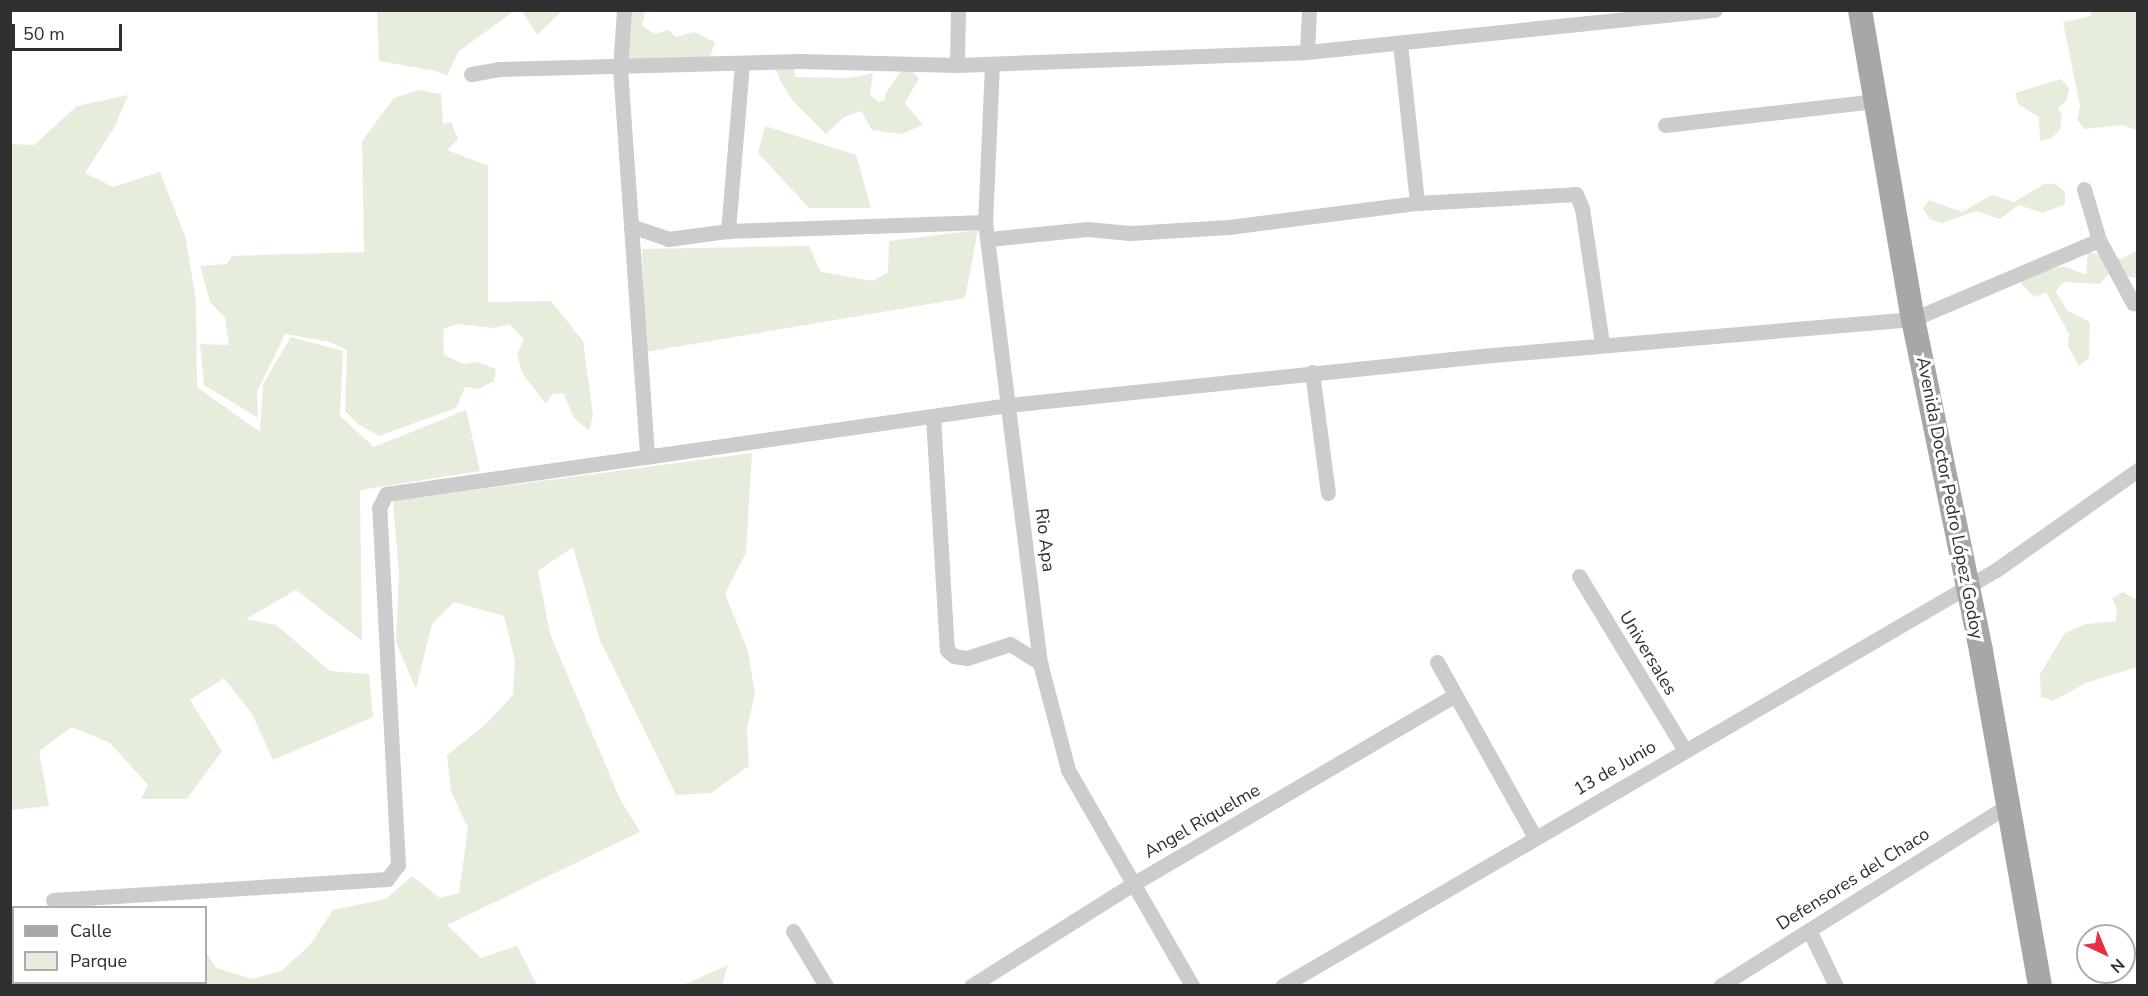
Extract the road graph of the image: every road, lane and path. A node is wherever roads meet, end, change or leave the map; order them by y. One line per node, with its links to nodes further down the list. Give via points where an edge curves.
1 (624, 10): 11 (street)
2 (958, 10): 10 (street)
3 (1309, 10): 7 (street)
4 (1715, 10): 6 (street)
5 (1860, 10): 13 (main road, Avenida Doctor Pedro López Godoy)
6 (1400, 43): 7 (street); 16 (street)
7 (1307, 52): 9 (street)
8 (742, 64): 10 (street, via 800,61); 11 (street); 19 (street)
9 (992, 64): 10 (street); 17 (street, Rio Apa)
10 (957, 65)
11 (620, 68): 12 (street, via 498,69); 18 (street)
12 (471, 74)
13 (1875, 101): 14 (street); 23 (main road, Avenida Doctor Pedro López Godoy)
14 (1665, 125)
15 (2084, 189): 21 (street)
16 (1417, 202): 20 (street, via 1229,227 1130,233 1087,230); 24 (street, via 1576,194 1582,207)
17 (985, 222): 19 (street); 20 (street, Rio Apa)
18 (631, 226): 19 (street, via 668,239); 28 (street)
19 (728, 231)
20 (989, 239): 26 (street, Rio Apa)
21 (2099, 240): 22 (street); 23 (street)
22 (2133, 303)
23 (1913, 320): 24 (street); 32 (main road, Avenida Doctor Pedro López Godoy)
24 (1602, 344): 25 (street)
25 (1312, 372): 26 (street); 30 (street)
26 (1008, 405): 27 (street); 34 (street, Rio Apa)
27 (933, 416): 28 (street); 34 (street, via 947,650 954,657 967,658 1010,644)
28 (647, 458): 40 (street, via 386,494 381,500 398,865 387,879)
29 (2138, 470): 32 (street, 13 de Junio, via 1996,570)
30 (1328, 493)
31 (1579, 576): 36 (street, Universales)
32 (1968, 585): 36 (street, 13 de Junio); 37 (main road, Avenida Doctor Pedro López Godoy)
33 (1437, 662): 35 (street)
34 (1040, 663): 39 (street, Rio Apa, via 1068,770)
35 (1455, 695): 38 (street); 39 (street, Angel Riquelme)
36 (1685, 750): 38 (street, 13 de Junio)
37 (2008, 806): 41 (street, Defensores del Chaco); 49 (main road, Avenida Doctor Pedro López Godoy)
38 (1534, 837): 46 (street, 13 de Junio)
39 (1133, 884): 44 (street, Angel Riquelme); 45 (street, Rio Apa)
40 (53, 900)
41 (1809, 930): 47 (street, Defensores del Chaco); 48 (street)
42 (793, 931): 43 (street)
43 (826, 986)
44 (971, 986)
45 (1192, 986)
46 (1282, 986)
47 (1720, 986)
48 (1836, 986)
49 (2040, 986)

